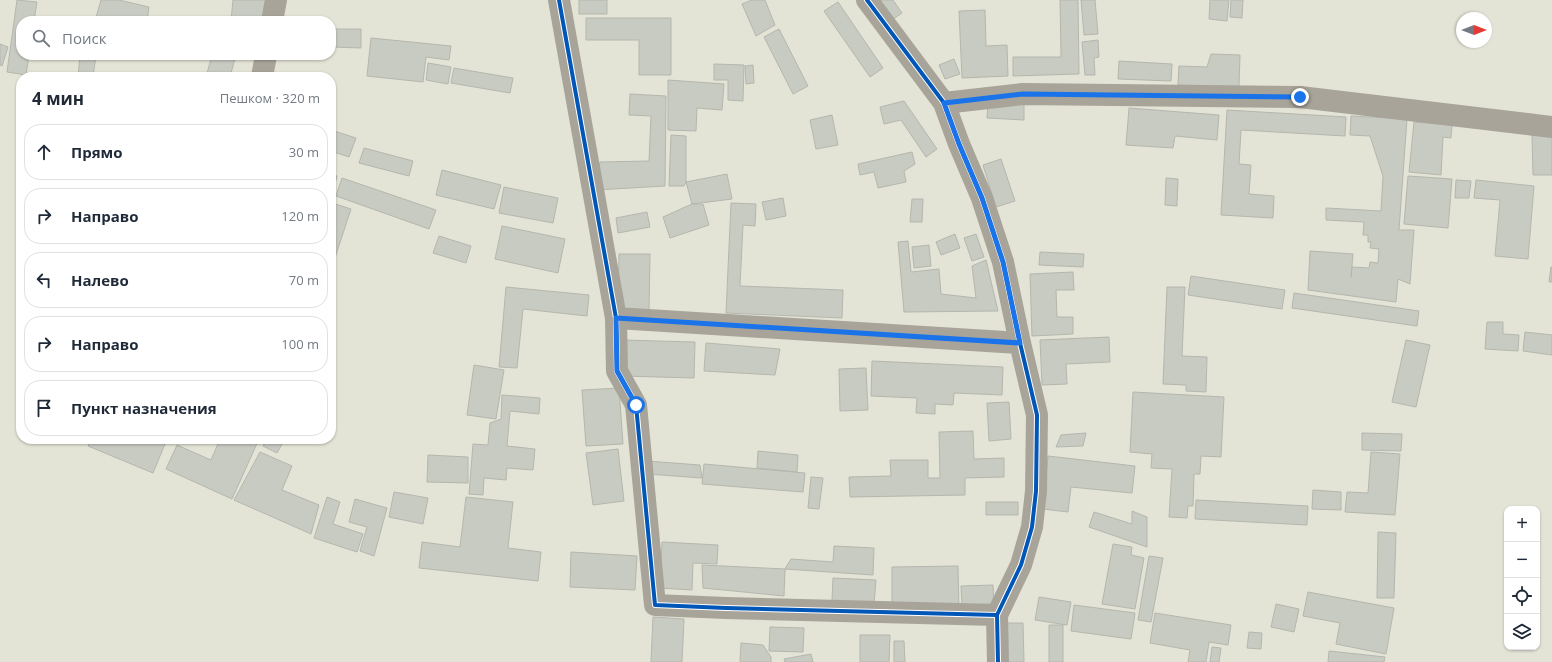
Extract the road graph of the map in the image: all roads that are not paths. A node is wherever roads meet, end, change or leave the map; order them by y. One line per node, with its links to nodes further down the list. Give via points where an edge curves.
1 (276, 0): 4 (street)
2 (559, 0): 9 (street)
3 (867, 0): 7 (street)
4 (273, 16)
5 (265, 60): 6 (street)
6 (263, 72)
7 (944, 103): 8 (street, via 1023,94 1300,97); 10 (street, via 982,198 1003,262)
8 (1552, 127)
9 (616, 318): 10 (street); 11 (street, via 617,371 636,405 655,605)
10 (1020, 343): 11 (street, via 1037,415 1036,491 1032,527 1021,565)
11 (997, 615): 12 (street)
12 (998, 662)

